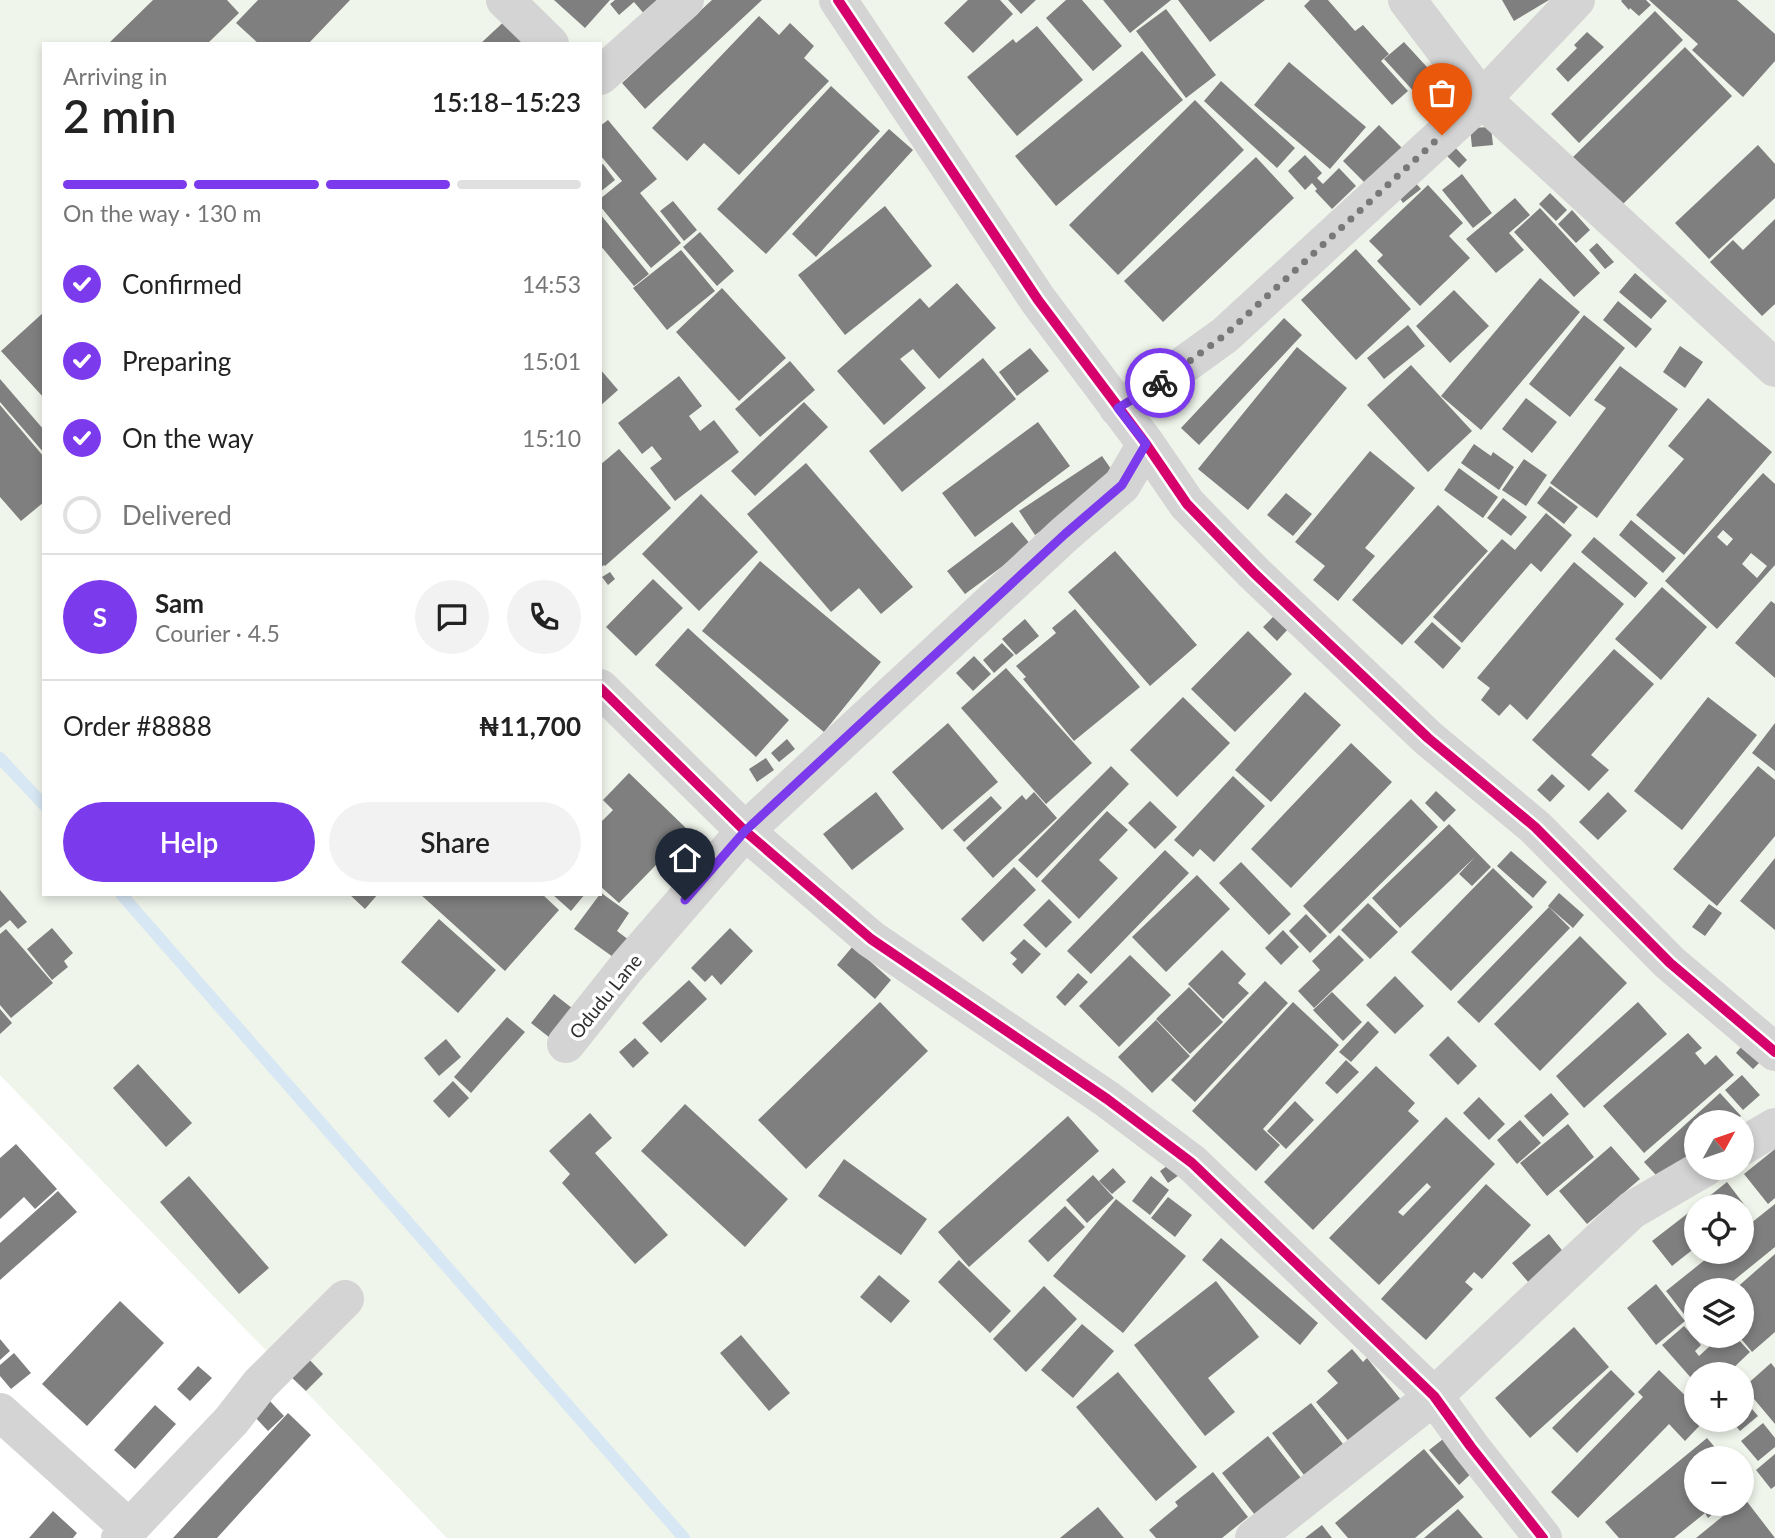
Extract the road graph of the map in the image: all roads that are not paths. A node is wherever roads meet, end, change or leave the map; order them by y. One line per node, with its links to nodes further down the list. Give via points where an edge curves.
1 (505, 0): 6 (street)
2 (685, 0): 7 (street)
3 (838, 0): 10 (street, via 1038,300)
4 (1407, 0): 8 (street)
5 (1576, 0): 8 (street)
6 (548, 42)
7 (602, 74)
8 (1482, 99): 9 (street); 10 (street, via 1225,335)
9 (1775, 368)
10 (1118, 408): 11 (street)
11 (1146, 444): 13 (street, Odudu Lane, via 1122,485); 15 (street, via 1187,504 1264,582 1428,738 1535,827 1670,962)
12 (602, 690): 13 (street)
13 (745, 831): 14 (street, Odudu Lane); 20 (street, via 871,939 1107,1099 1192,1163)
14 (566, 1044)
15 (1775, 1052)
16 (1775, 1128): 17 (street)
17 (1754, 1140)
18 (1684, 1180): 20 (street, via 1632,1210)
19 (345, 1299): 22 (street, via 260,1384)
20 (1434, 1396): 23 (street); 24 (street)
21 (0, 1412): 22 (street)
22 (125, 1533)
23 (1254, 1538)
24 (1543, 1538)

